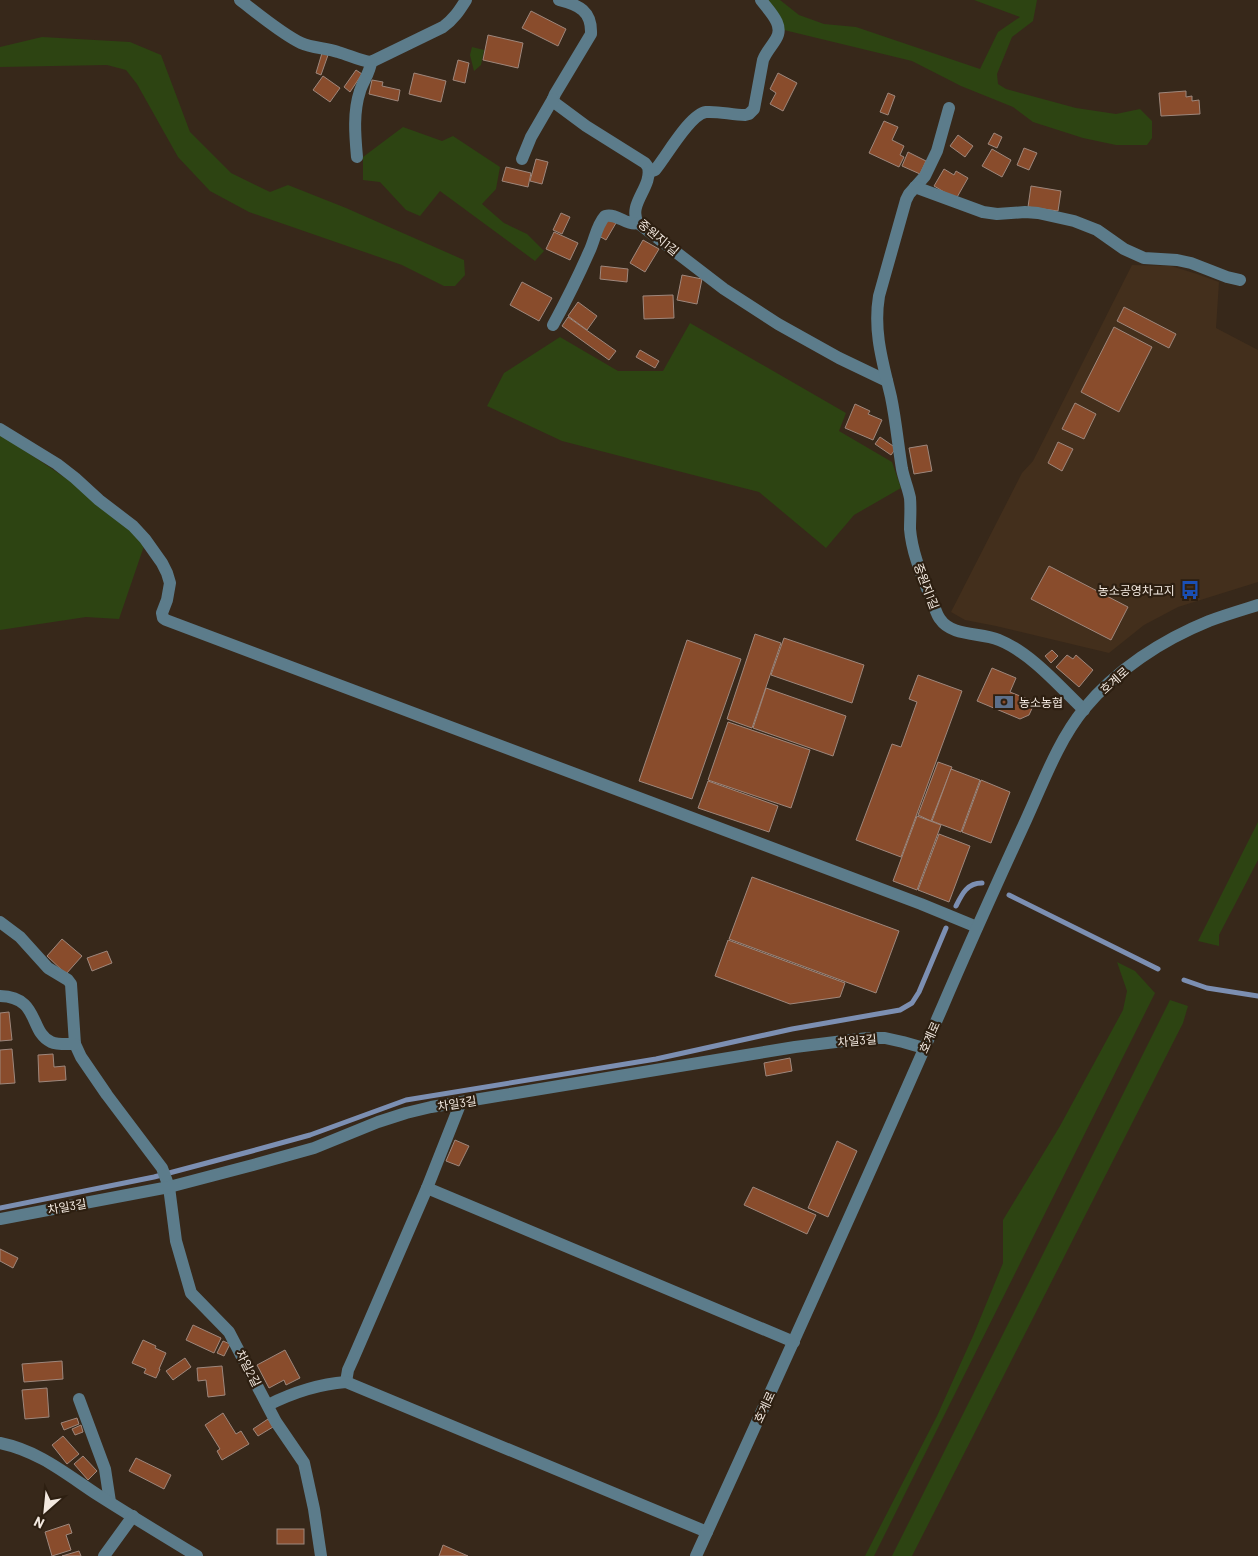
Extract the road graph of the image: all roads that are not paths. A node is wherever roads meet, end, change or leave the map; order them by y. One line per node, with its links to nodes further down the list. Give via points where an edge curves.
1 (240, 0): 5 (street, via 301,43)
2 (466, 0): 5 (street, via 452,21 443,27)
3 (558, 0): 6 (street, via 585,11 592,26 591,34)
4 (761, 0): 10 (street, via 779,25 779,30 763,60 754,109 745,115 700,113 655,170)
5 (372, 62): 8 (street, via 357,102 354,134)
6 (553, 99): 9 (street); 10 (street, via 586,126 645,163)
7 (949, 108): 11 (street, 중원지1길, via 937,151 925,176)
8 (357, 157)
9 (522, 159)
10 (649, 172): 12 (street, 중원지1길, via 635,212)
11 (914, 188): 13 (street, via 983,212 1038,213 1086,224 1138,256 1190,263); 15 (street, 중원지1길, via 906,200 876,310 879,348)
12 (638, 223): 14 (street, via 630,224 609,215 602,219 574,287); 15 (street, 중원지1길, via 724,289 778,324)
13 (1240, 280)
14 (553, 325)
15 (887, 381): 18 (street, 중원지1길, via 910,499 913,546 939,618 955,630 985,635 1015,648)
16 (0, 429): 20 (street, via 57,464 145,539 170,583 162,613 166,620)
17 (1258, 605): 18 (street, 호계로, via 1209,621 1169,640 1110,681)
18 (1084, 710): 20 (street, 호계로, via 1047,773)
19 (0, 922): 22 (street, via 20,937 48,968 71,984)
20 (977, 927): 23 (street, 호계로)
21 (0, 996): 22 (street, via 24,1004 40,1031 52,1042)
22 (75, 1044): 25 (street, 차일2길, via 107,1095 162,1168)
23 (924, 1048): 24 (street, 차일3길, via 885,1038 868,1038); 28 (street, 호계로)
24 (461, 1102): 25 (street, 차일3길, via 406,1113 314,1148); 26 (street)
25 (169, 1187): 27 (street, 차일3길); 31 (street, 차일2길, via 176,1241 191,1293 229,1332)
26 (427, 1188): 28 (street); 29 (street, via 348,1370)
27 (0, 1220)
28 (794, 1342): 35 (street, 호계로)
29 (346, 1382): 31 (street, via 299,1392); 35 (street)
30 (79, 1399): 33 (street, via 105,1469)
31 (268, 1405): 38 (street, 차일2길, via 304,1463)
32 (0, 1443): 33 (street, via 41,1456)
33 (110, 1502): 34 (street)
34 (133, 1516): 36 (street); 37 (street)
35 (707, 1532): 39 (street, 호계로)
36 (104, 1556)
37 (197, 1556)
38 (321, 1556)
39 (696, 1556)

